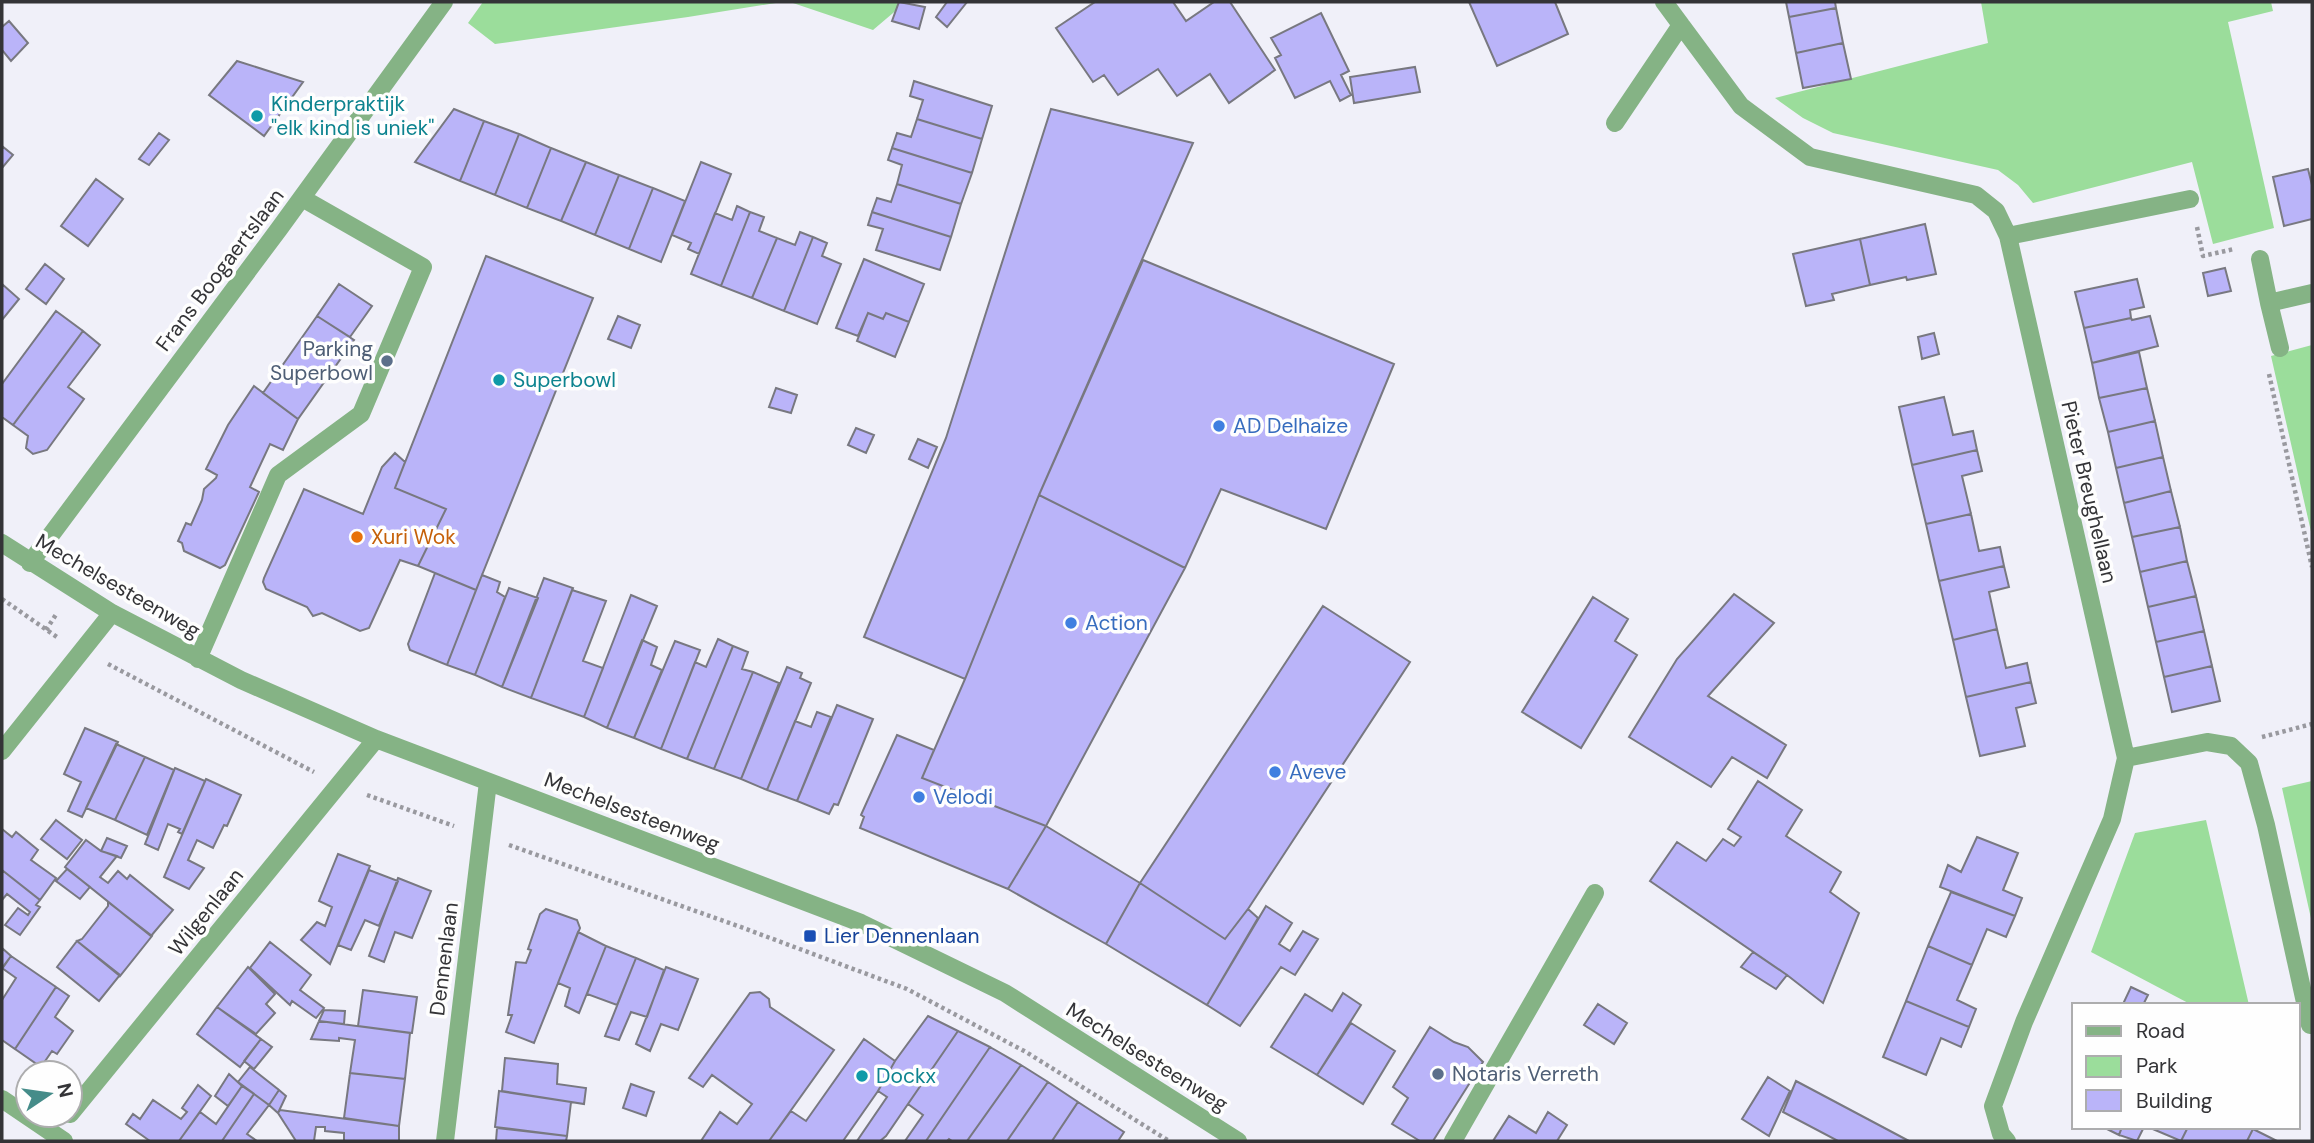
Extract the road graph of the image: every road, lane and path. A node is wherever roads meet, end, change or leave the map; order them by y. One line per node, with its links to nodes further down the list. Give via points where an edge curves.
1 (444, 2): 5 (street, Frans Boogaertslaan)
2 (1664, 2): 3 (street, Pieter Breughellaan)
3 (1681, 24): 4 (street); 7 (street, Pieter Breughellaan, via 1741,106 1810,157 1976,195 1996,211)
4 (1615, 123)
5 (302, 198): 13 (street, Frans Boogaertslaan); 18 (street, via 423,267 361,414 278,475)
6 (2190, 199): 7 (street); 8 (path, via 2203,256 2256,244)
7 (2008, 236): 23 (street, Pieter Breughellaan)
8 (2260, 259): 10 (street)
9 (2312, 293): 10 (street)
10 (2269, 303): 11 (street)
11 (2280, 348): 14 (path, via 2264,351)
12 (2, 543): 13 (street, Mechelsesteenweg)
13 (30, 563): 16 (street, Mechelsesteenweg)
14 (2312, 567)
15 (2, 599): 17 (path)
16 (111, 613): 17 (street); 18 (street, Mechelsesteenweg)
17 (82, 651): 22 (street); 25 (path)
18 (198, 659): 20 (street, Mechelsesteenweg)
19 (2312, 724): 21 (path)
20 (376, 739): 24 (street, Mechelsesteenweg); 25 (street, Wilgenlaan)
21 (2231, 746): 23 (street, via 2207,742); 28 (street, via 2249,762)
22 (2, 751)
23 (2126, 758): 36 (street, Pieter Breughellaan, via 2112,819 2024,1022 1993,1106)
24 (488, 782): 26 (street, Dennenlaan); 34 (street, Mechelsesteenweg, via 861,923 1005,993)
25 (338, 785): 26 (path); 29 (street, Wilgenlaan)
26 (482, 836): 32 (street, Dennenlaan); 33 (path, via 907,989 1026,1052)
27 (1595, 893): 35 (street)
28 (2310, 1026)
29 (84, 1098)
30 (2, 1099): 31 (street)
31 (55, 1139)
32 (445, 1141)
33 (1169, 1141)
34 (1238, 1141)
35 (1453, 1141)
36 (2007, 1141)

